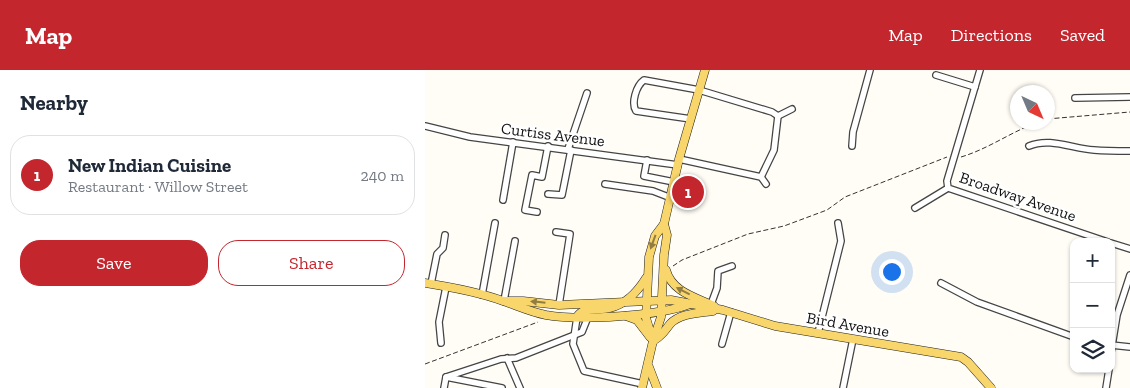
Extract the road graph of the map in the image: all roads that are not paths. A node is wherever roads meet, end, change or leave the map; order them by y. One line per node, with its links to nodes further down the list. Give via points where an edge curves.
1 (705, 70): 6 (main road)
2 (870, 70): 16 (street)
3 (980, 70): 5 (street, Broadway Avenue)
4 (936, 75): 5 (street)
5 (975, 87): 26 (street, Broadway Avenue, via 947,181)
6 (699, 90): 11 (street); 12 (main road); 12 (street, via 644,80 634,100 636,111)
7 (587, 93): 18 (street)
8 (1130, 97): 9 (street)
9 (1075, 98)
10 (792, 110): 11 (street)
11 (778, 116): 22 (street, via 774,150)
12 (691, 119): 21 (main road)
13 (425, 126): 14 (street, Curtiss Avenue, via 470,137)
14 (513, 142): 15 (street, Curtiss Avenue); 29 (street)
15 (548, 146): 18 (street, Curtiss Avenue); 31 (street, via 542,177 532,175 525,210)
16 (852, 146)
17 (1029, 146): 19 (street, via 1047,142 1093,150)
18 (569, 149): 20 (street, Curtiss Avenue); 27 (street, via 562,195)
19 (1130, 151)
20 (647, 160): 21 (street, Curtiss Avenue); 23 (street, via 644,176)
21 (678, 162): 22 (street, Curtiss Avenue); 23 (main road)
22 (761, 177): 25 (street)
23 (674, 182): 28 (main road)
24 (605, 184): 28 (street)
25 (766, 184)
26 (948, 188): 30 (street); 37 (street, Broadway Avenue)
27 (548, 194)
28 (671, 198): 34 (main road)
29 (503, 200)
30 (915, 208)
31 (537, 212)
32 (495, 223): 48 (street)
33 (838, 223): 63 (street, via 841,241)
34 (664, 224): 41 (main road, via 667,235); 44 (main road, one-way to 44, via 655,236)
35 (556, 232): 54 (street, via 570,234)
36 (445, 235): 45 (street)
37 (1098, 238)
38 (515, 241): 51 (street)
39 (1115, 244): 40 (street, Broadway Avenue)
40 (1130, 249)
41 (664, 256): 50 (main road); 55 (main road, Bird Avenue, one-way to 41, via 673,285)
42 (732, 266): 55 (street, via 718,271 717,288)
43 (1130, 275): 62 (street)
44 (646, 278): 49 (main road); 52 (main road, via 636,293)
45 (428, 283): 47 (main road)
46 (941, 284): 65 (street, via 977,302)
47 (446, 287): 48 (main road); 68 (street, via 439,322)
48 (482, 295): 51 (main road)
49 (647, 300): 50 (main road); 52 (main road); 58 (main road)
50 (662, 300): 53 (main road); 56 (main road)
51 (504, 301): 54 (main road, one-way to 51); 60 (main road, via 547,315)
52 (621, 302): 54 (main road); 60 (main road, via 612,308 585,310)
53 (690, 304): 55 (main road); 56 (main road)
54 (559, 305)
55 (710, 308): 57 (main road, Bird Avenue); 67 (main road, via 676,320 663,336)
56 (661, 311): 58 (main road); 67 (main road)
57 (727, 311): 63 (main road, Bird Avenue, via 775,326); 69 (street)
58 (647, 313): 59 (main road); 67 (main road)
59 (620, 315): 61 (main road); 67 (main road, via 637,320)
60 (577, 317): 61 (main road); 64 (street)
61 (588, 317): 64 (street, via 582,332)
62 (1115, 328)
63 (818, 333): 66 (main road, Bird Avenue)
64 (575, 335): 72 (street, via 516,358); 76 (street, via 573,344 584,371)
65 (1070, 336)
66 (853, 339): 81 (street); 82 (main road, Bird Avenue, via 961,357)
67 (653, 341): 73 (main road)
68 (441, 343)
69 (722, 344)
70 (1115, 345): 71 (street)
71 (1130, 347)
72 (507, 358): 75 (street); 79 (street)
73 (649, 366): 76 (main road); 80 (main road)
74 (1108, 373): 83 (street)
75 (446, 377): 77 (street); 78 (street)
76 (643, 386)
77 (444, 388)
78 (503, 388)
79 (520, 388)
80 (657, 388)
81 (843, 388)
82 (991, 388)
83 (1106, 388)

